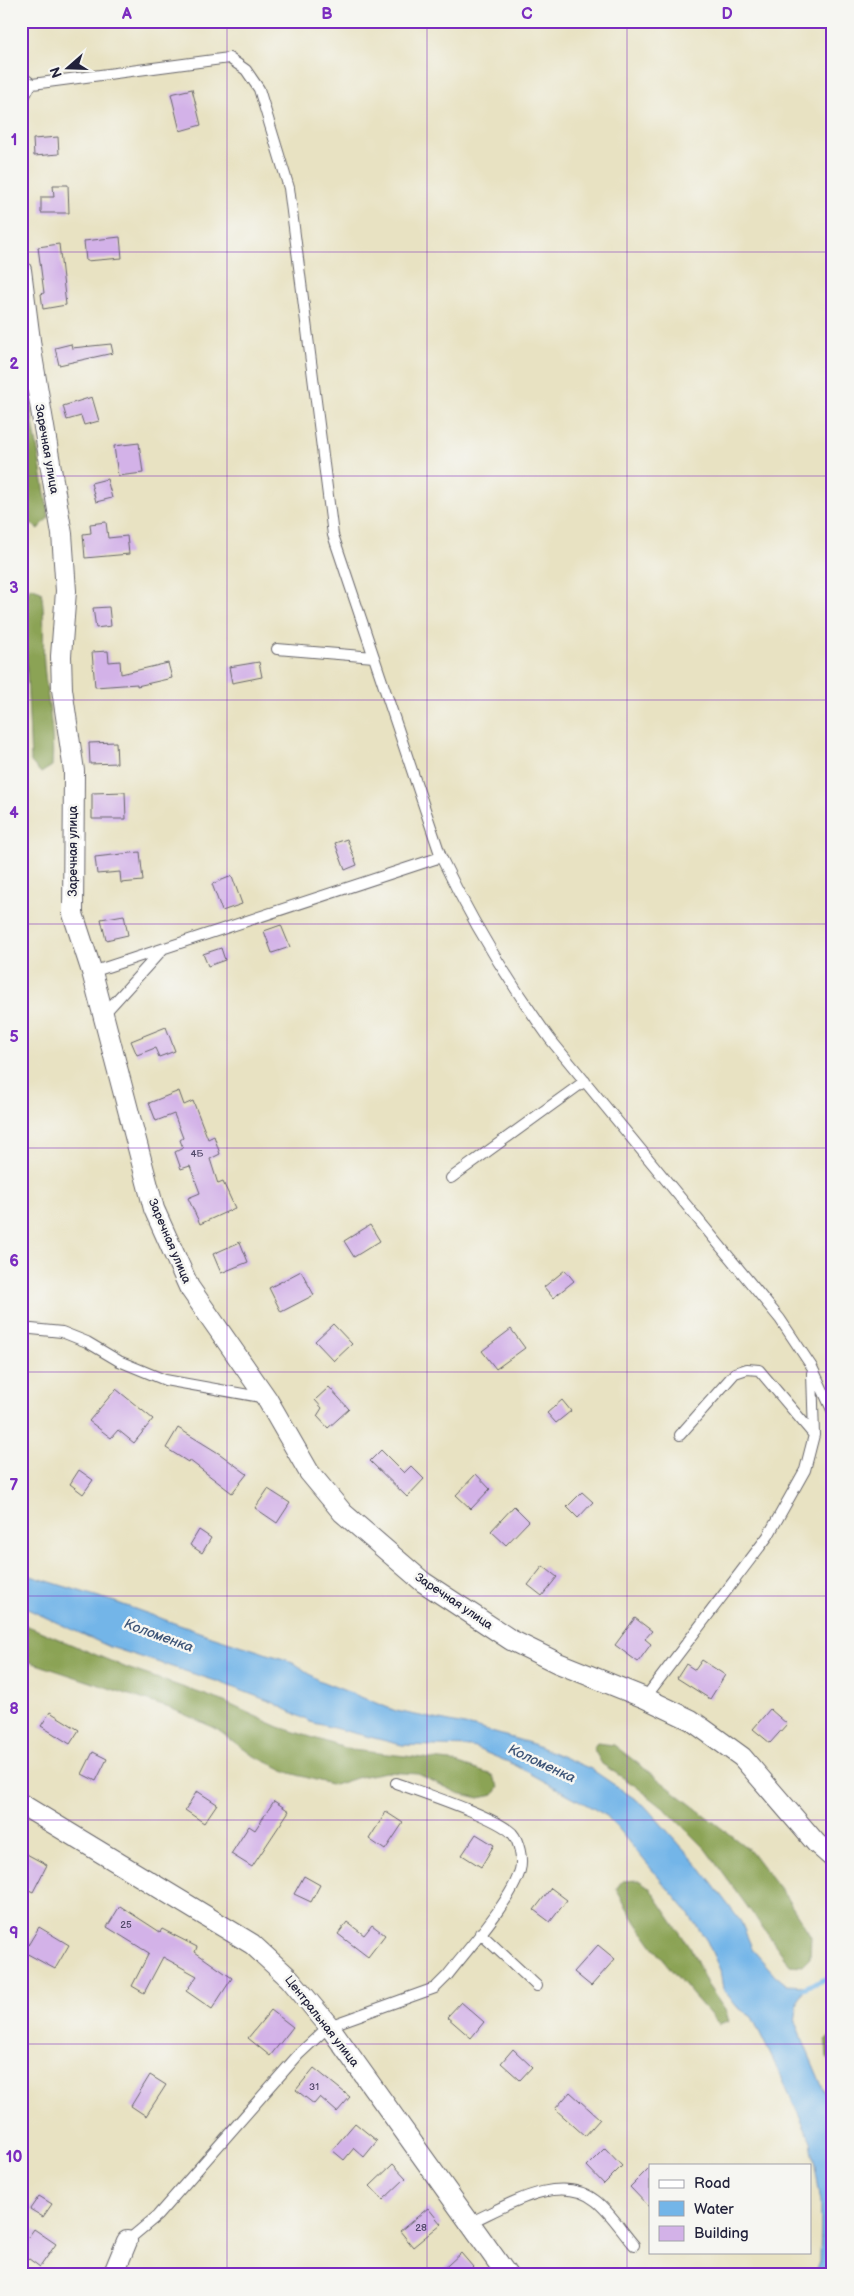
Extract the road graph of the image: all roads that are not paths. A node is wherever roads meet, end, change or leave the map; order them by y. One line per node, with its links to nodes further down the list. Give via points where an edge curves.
1 (23, 89): 4 (lane, via 229,58 246,70 259,90 289,188 333,535)
2 (21, 270): 7 (street, Заречная улица, via 62,534 66,591 62,689 74,772 73,914)
3 (277, 649): 4 (lane)
4 (374, 658): 5 (lane)
5 (441, 857): 6 (lane); 9 (lane, via 466,911 514,990)
6 (164, 948): 7 (lane); 8 (lane)
7 (92, 972): 8 (street, Заречная улица)
8 (103, 1015): 13 (street, Заречная улица, via 154,1209 189,1287)
9 (585, 1082): 10 (lane); 12 (lane, via 780,1319)
10 (451, 1178)
11 (21, 1328): 13 (lane, via 62,1332 165,1380)
12 (812, 1367): 14 (lane); 16 (lane)
13 (266, 1399): 17 (street, Заречная улица, via 309,1472 343,1513 423,1582 511,1640)
14 (833, 1412)
15 (680, 1435): 16 (lane, via 735,1373 747,1369 760,1370)
16 (814, 1435): 17 (lane, via 805,1470 768,1536)
17 (645, 1698): 20 (street, Заречная улица, via 691,1720 742,1756 816,1843)
18 (396, 1782): 21 (lane, via 497,1823 513,1834 520,1852 520,1868 512,1889)
19 (21, 1804): 23 (street, Центральная улица, via 252,1944 290,1979)
20 (833, 1858)
21 (480, 1933): 22 (lane); 23 (lane, via 435,1988)
22 (537, 1986)
23 (329, 2026): 24 (street, Центральная улица); 25 (lane, via 299,2054 157,2216)
24 (469, 2222): 26 (lane, via 554,2189 575,2191 596,2200); 28 (street, Центральная улица)
25 (127, 2241): 27 (street)
26 (634, 2245)
27 (113, 2275)
28 (507, 2275)

